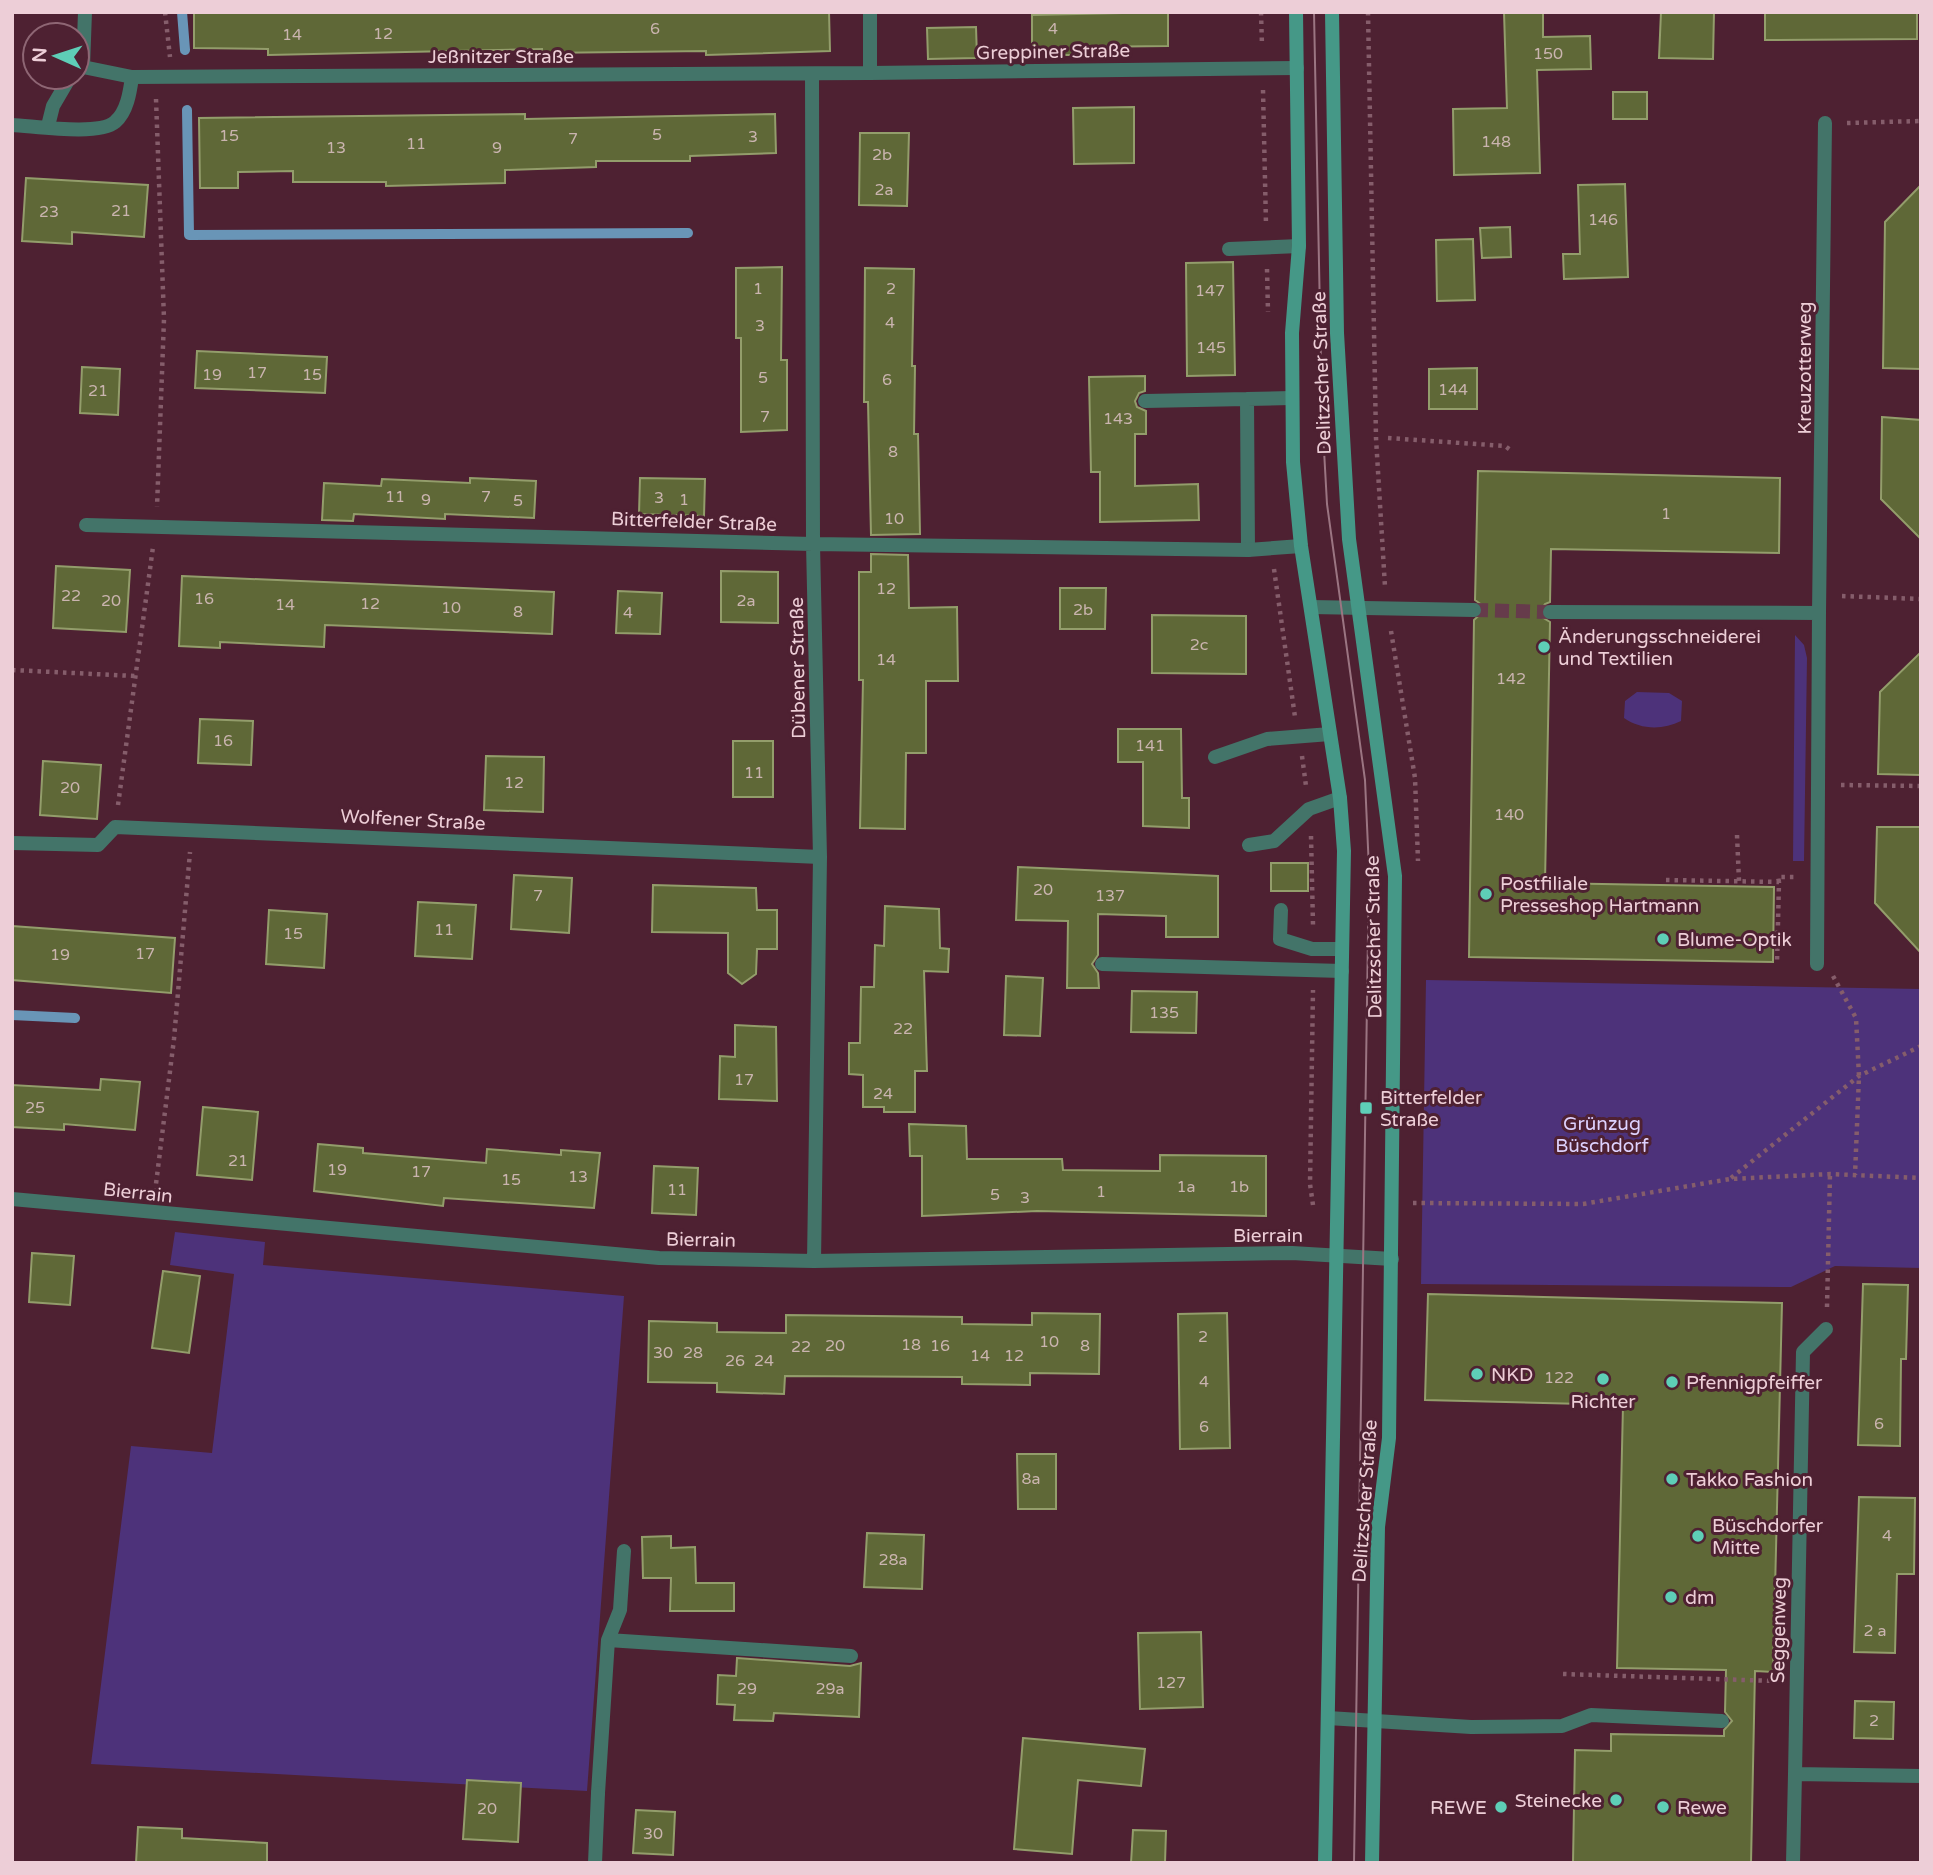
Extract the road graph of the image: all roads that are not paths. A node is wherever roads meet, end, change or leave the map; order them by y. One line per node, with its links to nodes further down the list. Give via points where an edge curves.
1 (870, 12): 6 (street)
2 (1296, 12): 4 (main road, Delitzscher Straße)
3 (1332, 12): 23 (main road, Delitzscher Straße, via 1341,438)
4 (1297, 68): 6 (street, Greppiner Straße); 13 (main road, Delitzscher Straße)
5 (91, 71): 8 (street, Jeßnitzer Straße)
6 (870, 73): 7 (street, Jeßnitzer Straße)
7 (812, 74): 8 (street, Jeßnitzer Straße); 19 (street, Dübener Straße)
8 (132, 77): 12 (street, via 129,100 116,122 102,129)
9 (62, 91): 12 (street)
10 (1825, 124): 26 (street, Kreuzotterweg)
11 (12, 125): 12 (street)
12 (48, 126)
13 (1299, 246): 14 (street); 15 (main road, Delitzscher Straße)
14 (1229, 249)
15 (1291, 398): 16 (street); 20 (main road, Delitzscher Straße)
16 (1247, 399): 17 (street); 21 (street)
17 (1146, 401)
18 (86, 525): 19 (street, Bitterfelder Straße)
19 (813, 544): 21 (street, Bitterfelder Straße); 32 (street, Dübener Straße)
20 (1301, 546): 21 (street, Bitterfelder Straße); 22 (main road, Delitzscher Straße)
21 (1248, 551)
22 (1311, 607): 23 (street); 27 (main road, Delitzscher Straße)
23 (1357, 608): 24 (street); 40 (main road, Delitzscher Straße, via 1395,876)
24 (1474, 610)
25 (1550, 612): 26 (street)
26 (1819, 613): 36 (street, Kreuzotterweg)
27 (1330, 734): 28 (street, via 1267,739); 29 (main road, Delitzscher Straße)
28 (1215, 757)
29 (1340, 798): 31 (street, via 1309,809 1274,841); 34 (main road, Delitzscher Straße)
30 (12, 843): 32 (street, Wolfener Straße, via 99,845 115,827 191,828)
31 (1249, 845)
32 (820, 857): 41 (street, Dübener Straße)
33 (1281, 910): 34 (street, via 1280,939 1312,949)
34 (1342, 949): 37 (main road, Delitzscher Straße)
35 (1102, 964): 37 (street)
36 (1816, 964)
37 (1342, 971): 39 (main road, Delitzscher Straße)
38 (12, 1199): 41 (street, Bierrain, via 659,1258)
39 (1336, 1256): 40 (street, Bierrain); 41 (street, Bierrain, via 1292,1252); 46 (main road, Delitzscher Straße)
40 (1392, 1259): 47 (main road, Delitzscher Straße, via 1389,1438 1378,1527)
41 (814, 1261)
42 (1826, 1329): 49 (street, Seggenweg, via 1804,1352)
43 (624, 1551): 44 (street, via 620,1610)
44 (608, 1640): 45 (street); 51 (street)
45 (851, 1656)
46 (1328, 1718): 47 (street); 52 (main road, Delitzscher Straße)
47 (1375, 1720): 48 (street, via 1471,1727 1562,1726 1591,1715); 53 (main road, Delitzscher Straße)
48 (1722, 1721)
49 (1795, 1774): 50 (street); 54 (street, Seggenweg)
50 (1921, 1776)
51 (595, 1863)
52 (1325, 1863)
53 (1372, 1863)
54 (1793, 1863)

